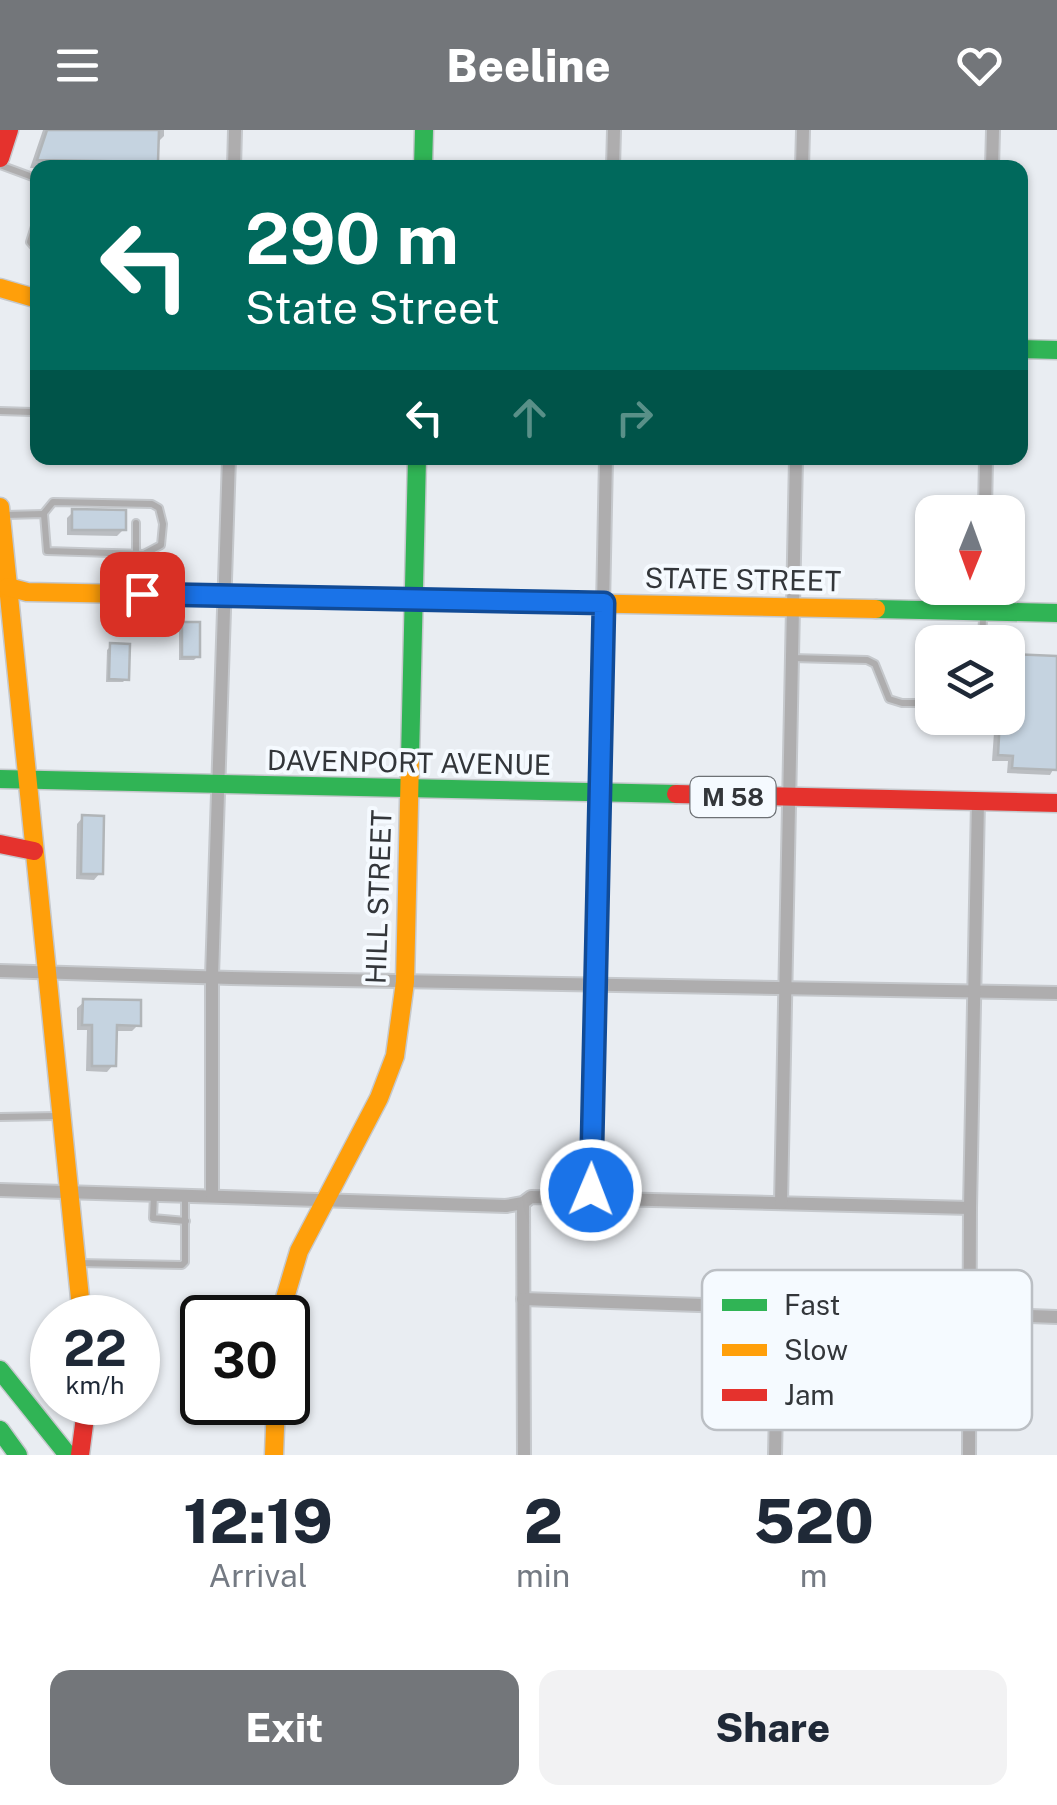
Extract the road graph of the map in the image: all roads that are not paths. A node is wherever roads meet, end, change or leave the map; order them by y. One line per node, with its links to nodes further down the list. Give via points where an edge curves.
1 (9, 130): 12 (main road)
2 (235, 130): 7 (street)
3 (424, 130): 8 (main road)
4 (614, 130): 9 (street)
5 (803, 130): 10 (street)
6 (992, 130): 11 (street)
7 (234, 160)
8 (423, 160)
9 (613, 160)
10 (802, 160)
11 (992, 160)
12 (0, 161): 13 (lane)
13 (30, 175)
14 (0, 288): 15 (main road)
15 (30, 297)
16 (1028, 349): 17 (main road)
17 (1057, 350)
18 (0, 411): 19 (lane)
19 (30, 412)
20 (229, 465): 33 (street)
21 (417, 465): 34 (main road, HILL STREET)
22 (606, 465): 35 (street)
23 (796, 465): 37 (street)
24 (986, 465): 25 (street)
25 (985, 495)
26 (0, 507): 28 (main road)
27 (44, 514): 28 (lane); 30 (lane, via 46,551); 30 (lane, via 53,502 152,504 163,524 161,545)
28 (1, 516): 31 (main road)
29 (136, 523): 30 (lane)
30 (140, 554): 32 (lane)
31 (3, 587): 32 (main road, STATE STREET); 44 (main road)
32 (142, 594): 33 (main road, STATE STREET)
33 (226, 595): 34 (main road, STATE STREET); 45 (street)
34 (414, 599): 35 (main road, STATE STREET); 46 (main road, HILL STREET)
35 (604, 603): 37 (main road, STATE STREET); 47 (street)
36 (983, 605): 38 (street)
37 (793, 608): 38 (main road, STATE STREET); 41 (street)
38 (983, 611): 39 (main road, STATE STREET); 40 (lane)
39 (1057, 612)
40 (983, 625)
41 (792, 658): 42 (lane, via 867,660 875,664 889,699); 48 (street)
42 (915, 703)
43 (0, 779): 44 (main road, DAVENPORT AVENUE / M 58)
44 (27, 779): 45 (main road, DAVENPORT AVENUE / M 58); 52 (main road)
45 (219, 786): 46 (main road, DAVENPORT AVENUE / M 58); 55 (street)
46 (408, 790): 47 (main road, DAVENPORT AVENUE / M 58); 56 (main road, HILL STREET)
47 (600, 793): 48 (main road, DAVENPORT AVENUE / M 58); 57 (street)
48 (790, 798): 49 (main road, DAVENPORT AVENUE / M 58); 58 (street)
49 (978, 801): 50 (main road, DAVENPORT AVENUE / M 58); 59 (street)
50 (1057, 803)
51 (0, 844): 52 (main road)
52 (34, 850): 54 (main road)
53 (0, 971): 54 (street)
54 (46, 972): 55 (street); 61 (main road)
55 (212, 976): 56 (street); 67 (street)
56 (404, 982): 57 (street); 69 (main road, HILL STREET, via 393,1063)
57 (595, 985): 58 (street); 68 (street)
58 (785, 989): 59 (street); 71 (street)
59 (975, 992): 60 (street); 72 (street)
60 (1057, 993)
61 (63, 1116): 62 (lane); 64 (main road)
62 (0, 1117)
63 (0, 1190): 64 (street)
64 (69, 1192): 65 (street); 74 (main road)
65 (154, 1194): 66 (street); 73 (lane, via 156,1221)
66 (186, 1195): 67 (street); 73 (lane)
67 (212, 1196): 69 (street)
68 (591, 1200): 70 (street, via 531,1197); 71 (street)
69 (324, 1201): 70 (street); 77 (main road, HILL STREET)
70 (523, 1203): 78 (street)
71 (780, 1204): 72 (street)
72 (970, 1208): 75 (street)
73 (186, 1221): 74 (lane, via 182,1265)
74 (76, 1263): 76 (main road)
75 (970, 1270)
76 (79, 1295)
77 (284, 1295)
78 (523, 1299): 79 (street); 93 (street)
79 (702, 1305)
80 (1032, 1316): 81 (street)
81 (1057, 1317)
82 (0, 1370): 89 (main road)
83 (84, 1425): 90 (main road)
84 (276, 1425): 91 (main road)
85 (281, 1425): 92 (main road)
86 (969, 1430): 94 (street)
87 (2, 1432): 88 (main road)
88 (18, 1455)
89 (68, 1455)
90 (80, 1455)
91 (274, 1455)
92 (285, 1455)
93 (524, 1455)
94 (969, 1455)

